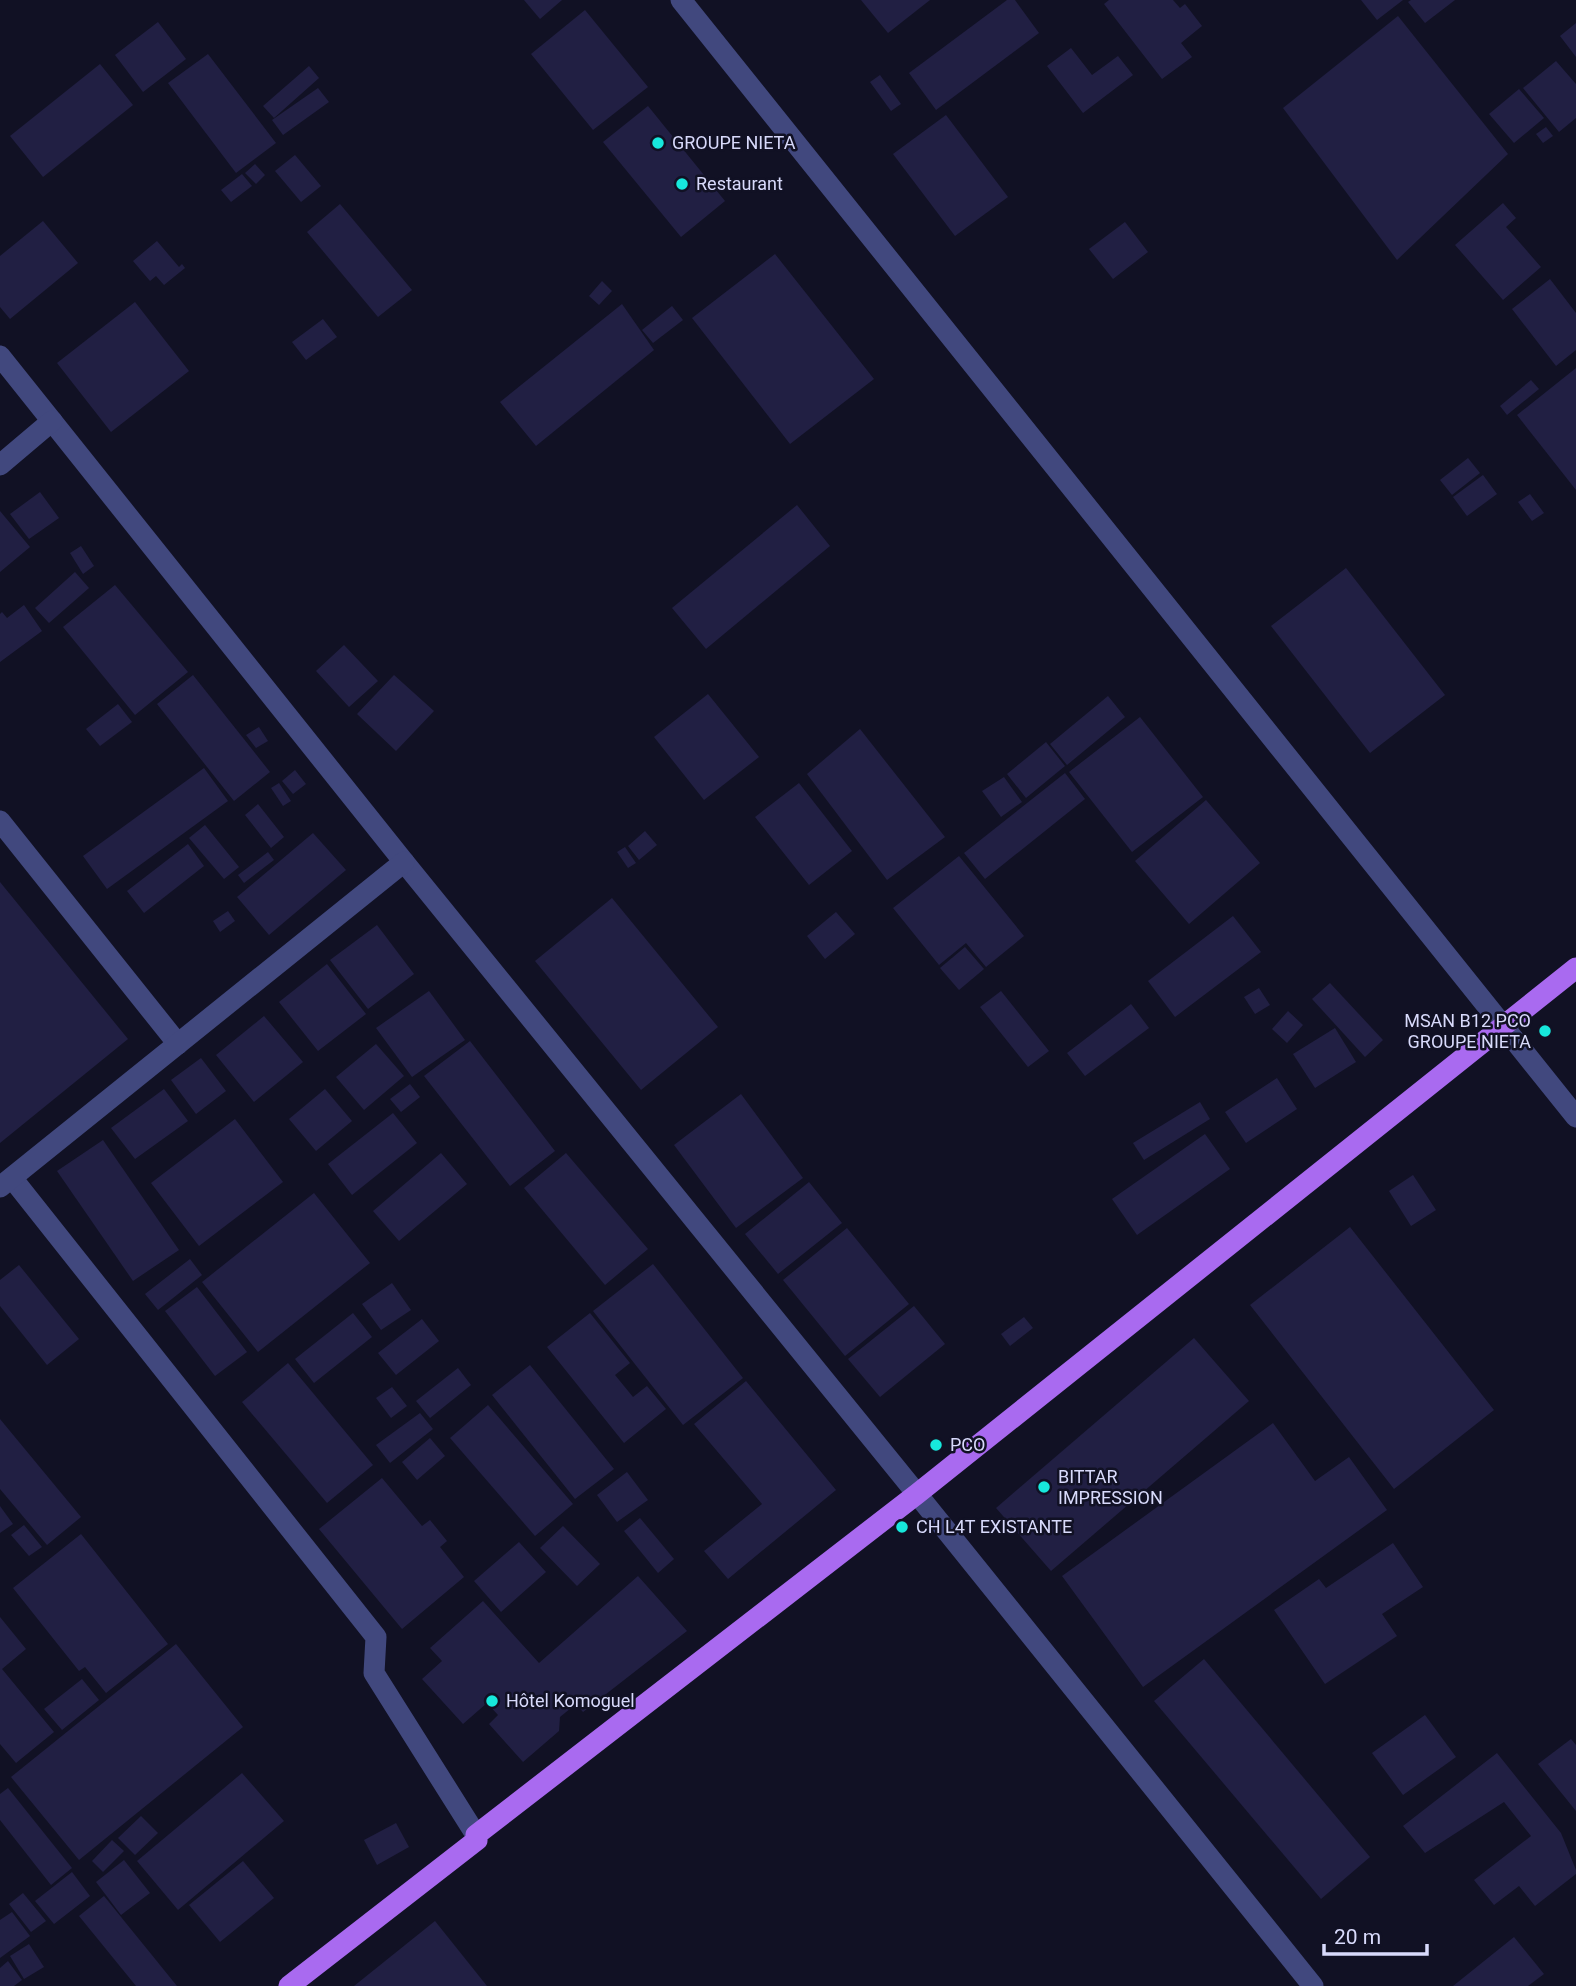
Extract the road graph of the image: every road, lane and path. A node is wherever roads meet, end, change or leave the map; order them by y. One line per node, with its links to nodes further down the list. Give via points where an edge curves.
1 (681, 0): 8 (street)
2 (0, 356): 3 (street)
3 (52, 421): 4 (street); 6 (street)
4 (0, 465)
5 (0, 821): 9 (street)
6 (404, 862): 9 (street); 12 (street)
7 (1576, 968): 8 (main road)
8 (1504, 1027): 10 (street); 12 (main road)
9 (178, 1044): 11 (street)
10 (1576, 1117)
11 (6, 1182): 13 (street, via 376,1637 374,1673)
12 (917, 1494): 13 (main road); 15 (street)
13 (476, 1835): 14 (main road, via 477,1840)
14 (289, 1986)
15 (1313, 1986)

